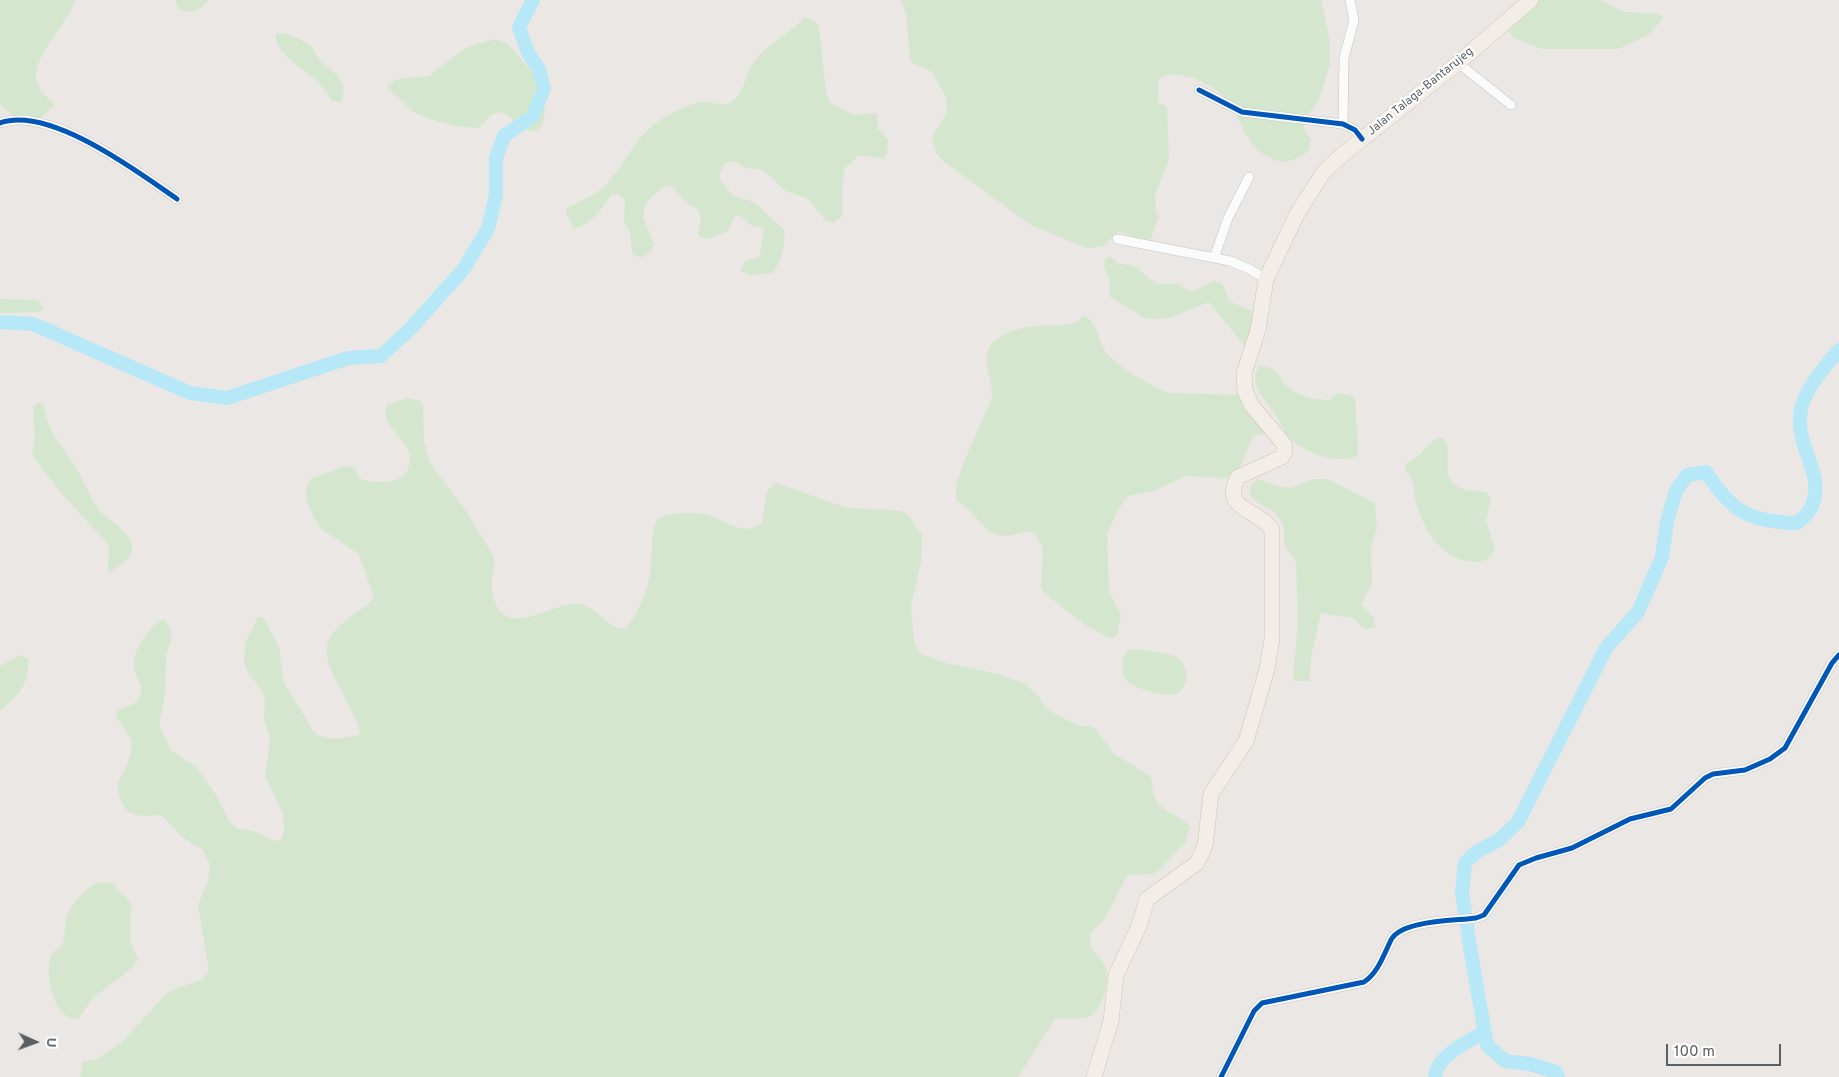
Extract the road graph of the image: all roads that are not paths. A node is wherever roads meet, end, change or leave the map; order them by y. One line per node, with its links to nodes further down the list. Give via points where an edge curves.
1 (1350, 0): 7 (street, via 1354,20 1344,58)
2 (1531, 0): 3 (main road, Jalan Talaga-Bantarujeg)
3 (1458, 63): 5 (street); 8 (main road, Jalan Talaga-Bantarujeg)
4 (1199, 90): 7 (street, via 1242,112)
5 (1511, 105)
6 (0, 123): 10 (street, via 30,121 80,138 128,164)
7 (1343, 124): 8 (street, via 1355,130)
8 (1362, 139): 13 (main road, Jalan Talaga-Bantarujeg, via 1323,173 1297,214)
9 (1249, 177): 12 (street, via 1228,218)
10 (176, 199)
11 (1117, 239): 12 (street)
12 (1214, 258): 13 (street, via 1249,269)
13 (1266, 279): 15 (main road, Jalan Talaga-Bantarujeg, via 1258,330 1244,373 1245,391 1252,406 1284,445 1285,452 1282,457 1238,477 1234,497 1240,506 1266,522 1272,531 1272,629 1267,669 1246,741 1211,794 1205,846 1197,864 1147,899 1139,926 1116,975 1111,1021)
14 (1839, 655): 16 (street, via 1785,748 1778,754 1745,770 1705,778 1665,812 1630,818 1572,848 1519,865 1484,914 1476,918 1410,927 1392,938 1373,975 1364,982 1262,1002 1254,1011)
15 (1094, 1077)
16 (1220, 1077)

